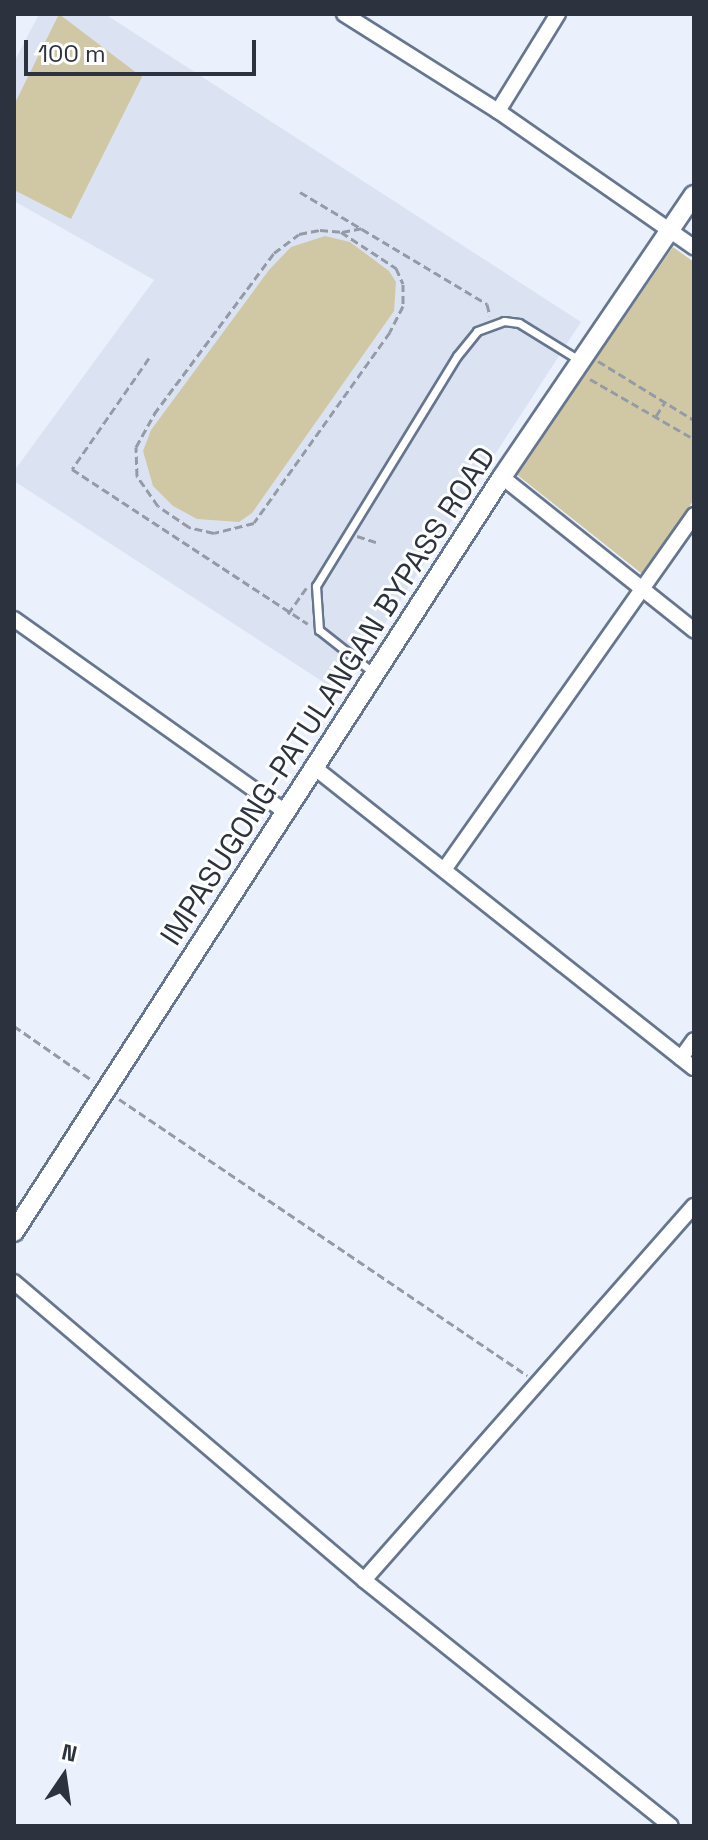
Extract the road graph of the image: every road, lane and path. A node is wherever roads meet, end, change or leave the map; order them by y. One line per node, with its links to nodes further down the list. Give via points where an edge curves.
1 (344, 14): 3 (street)
2 (558, 14): 3 (street)
3 (498, 111): 7 (street)
4 (300, 192): 6 (path)
5 (694, 195): 7 (main road, IMPASUGONG-PATULANGAN BYPASS ROAD)
6 (362, 228): 8 (path); 10 (path, via 487,304)
7 (670, 231): 9 (street); 12 (main road, IMPASUGONG-PATULANGAN BYPASS ROAD)
8 (341, 232): 8 (path, via 299,234 274,253 154,414 136,447 137,476 158,506 189,527 214,533 254,523 390,332 403,306 396,268)
9 (694, 247)
10 (492, 324): 12 (lane, via 519,323); 19 (lane, via 477,331 457,356)
11 (149, 358): 21 (path, via 72,469)
12 (579, 361): 13 (path); 14 (path); 17 (main road, IMPASUGONG-PATULANGAN BYPASS ROAD)
13 (665, 402): 14 (path); 15 (path)
14 (655, 417): 16 (path)
15 (694, 420)
16 (694, 439)
17 (502, 477): 20 (street); 25 (main road, IMPASUGONG-PATULANGAN BYPASS ROAD)
18 (694, 515): 20 (street)
19 (316, 586): 21 (path, via 304,588); 23 (lane)
20 (643, 592): 24 (street); 28 (street)
21 (288, 614): 23 (path)
22 (14, 619): 27 (street)
23 (319, 630): 25 (lane)
24 (694, 630)
25 (376, 675): 26 (main road, IMPASUGONG-PATULANGAN BYPASS ROAD)
26 (315, 768): 27 (main road, IMPASUGONG-PATULANGAN BYPASS ROAD); 28 (street)
27 (287, 813): 33 (main road, IMPASUGONG-PATULANGAN BYPASS ROAD)
28 (446, 867): 31 (street)
29 (14, 1026): 33 (path)
30 (694, 1040): 31 (street)
31 (681, 1058): 32 (street)
32 (694, 1068)
33 (106, 1091): 35 (main road, IMPASUGONG-PATULANGAN BYPASS ROAD); 37 (path)
34 (694, 1206): 37 (street)
35 (14, 1232)
36 (14, 1282): 38 (street)
37 (538, 1382): 38 (street)
38 (364, 1580): 39 (street)
39 (671, 1826)

